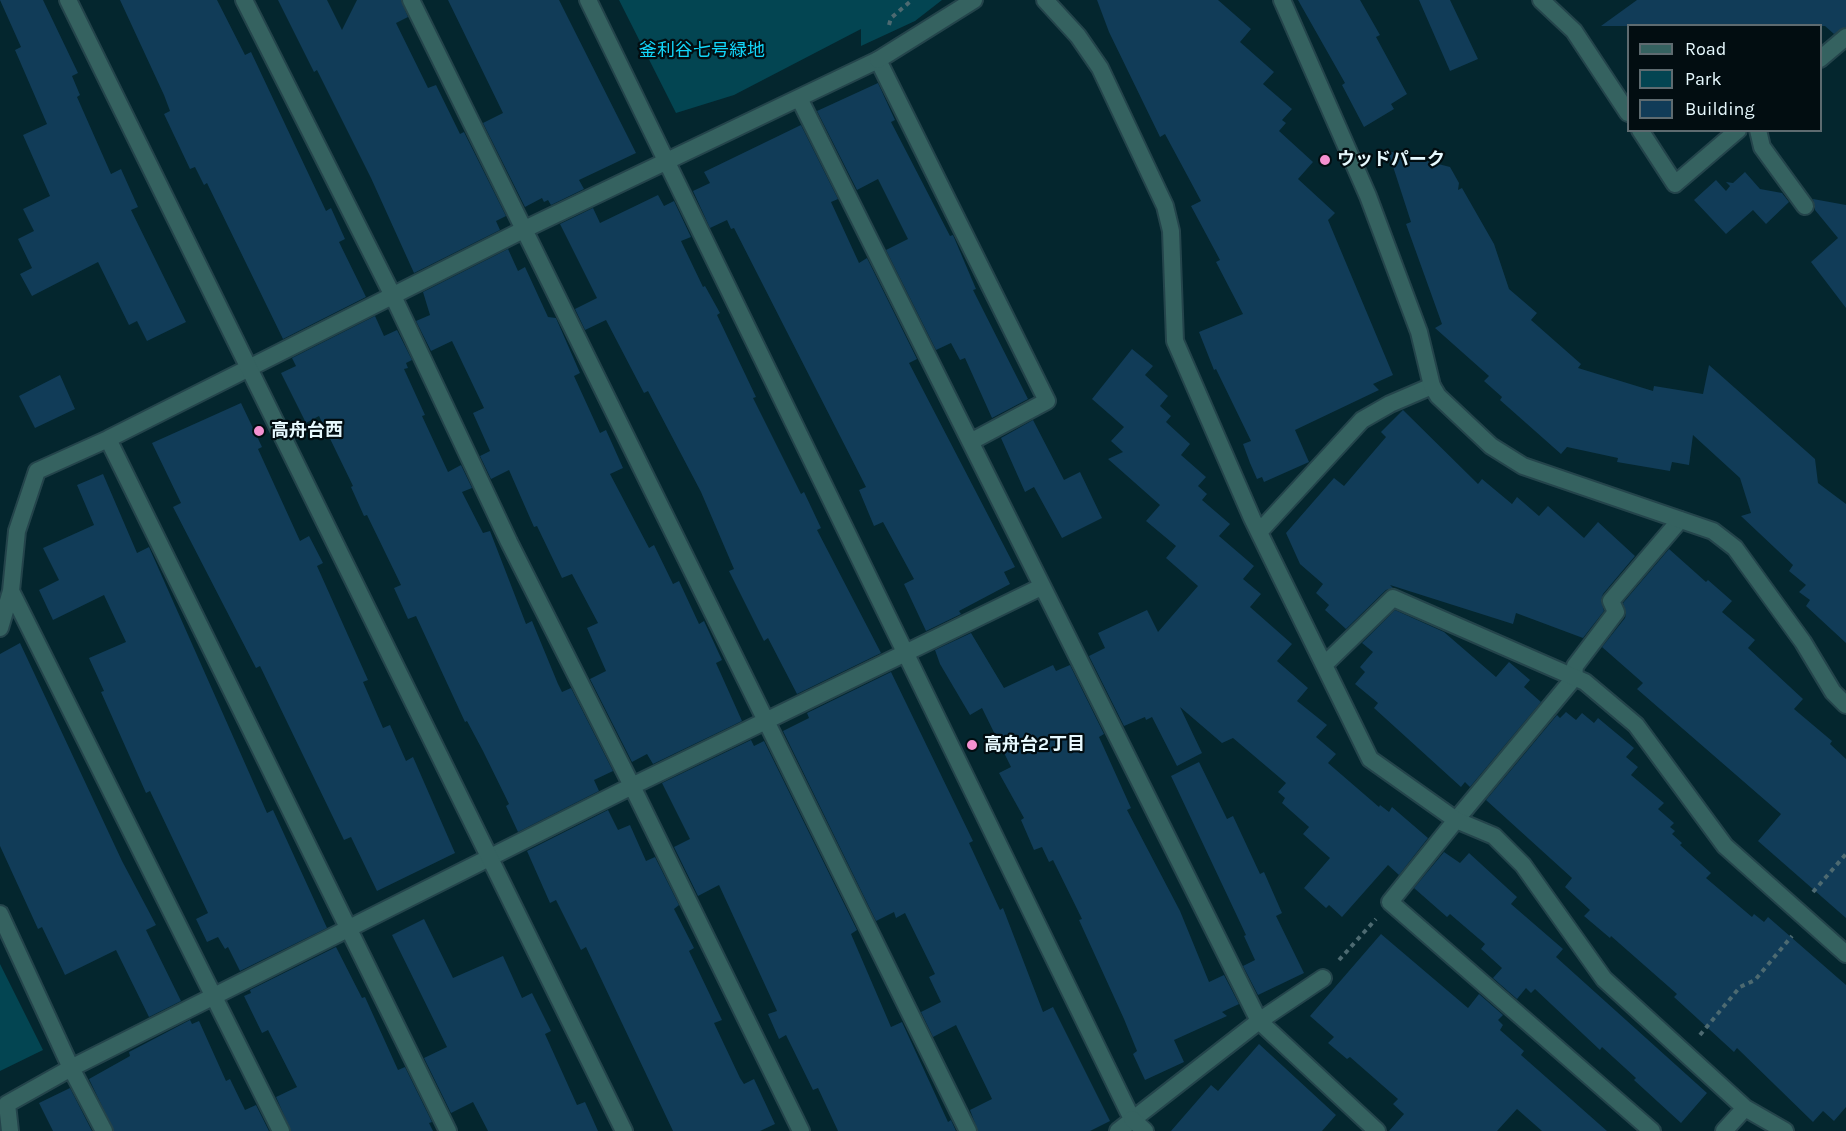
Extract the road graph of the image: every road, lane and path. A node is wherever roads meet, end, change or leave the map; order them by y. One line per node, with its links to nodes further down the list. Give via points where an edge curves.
1 (68, 0): 21 (street)
2 (244, 0): 20 (street)
3 (411, 0): 19 (street)
4 (588, 0): 17 (street)
5 (974, 0): 11 (street)
6 (1044, 0): 26 (street, via 1078,36 1100,68 1165,206 1171,231 1175,341)
7 (1282, 0): 22 (street, via 1368,196 1419,332)
8 (1540, 0): 13 (street, via 1574,31)
9 (1846, 37): 10 (street)
10 (1822, 58)
11 (878, 60): 12 (street); 24 (street, via 1047,401)
12 (799, 98): 17 (street); 24 (street)
13 (1627, 110)
14 (1641, 132): 15 (street, via 1675,184)
15 (1736, 132)
16 (1758, 132): 18 (street, via 1762,147)
17 (666, 162): 19 (street); 30 (street)
18 (1805, 206)
19 (525, 229): 20 (street); 34 (street)
20 (393, 296): 21 (street); 35 (street, via 509,542)
21 (248, 369): 23 (street); 38 (street)
22 (1432, 386): 25 (street, via 1467,426 1524,465); 26 (street, via 1362,420)
23 (108, 439): 28 (street, via 37,471 17,531); 42 (street)
24 (972, 441): 27 (street)
25 (1680, 520): 32 (street, via 1611,601 1616,612 1575,666); 33 (street, via 1713,531 1735,548 1803,642 1833,692)
26 (1260, 531): 31 (street)
27 (1041, 587): 30 (street); 46 (street)
28 (11, 591): 29 (street); 45 (street)
29 (0, 628)
30 (905, 653): 34 (street); 50 (street)
31 (1324, 665): 32 (street, via 1393,598); 36 (street, via 1370,759)
32 (1574, 678): 36 (street); 41 (street, via 1585,682 1636,725 1725,846)
33 (1846, 705)
34 (768, 720): 35 (street); 57 (street)
35 (632, 786): 38 (street); 56 (street)
36 (1456, 820): 39 (street); 47 (street, via 1494,836 1523,865 1604,979)
37 (1846, 854): 41 (path)
38 (490, 859): 42 (street); 55 (street)
39 (1390, 902): 44 (path); 61 (street)
40 (0, 914): 48 (street)
41 (1802, 915): 43 (street); 47 (path, via 1755,980 1740,987)
42 (347, 928): 45 (street); 54 (street)
43 (1846, 954)
44 (1323, 978): 46 (street)
45 (214, 994): 48 (street); 53 (street)
46 (1258, 1021): 50 (street); 60 (street)
47 (1686, 1052): 49 (street)
48 (71, 1068): 51 (street, via 7,1104); 52 (street)
49 (1745, 1108): 62 (street); 63 (street)
50 (1132, 1119): 58 (street); 59 (street)
51 (10, 1131)
52 (104, 1131)
53 (281, 1131)
54 (448, 1131)
55 (624, 1131)
56 (801, 1131)
57 (968, 1131)
58 (1118, 1131)
59 (1145, 1131)
60 (1377, 1131)
61 (1652, 1131)
62 (1724, 1131)
63 (1785, 1131)

